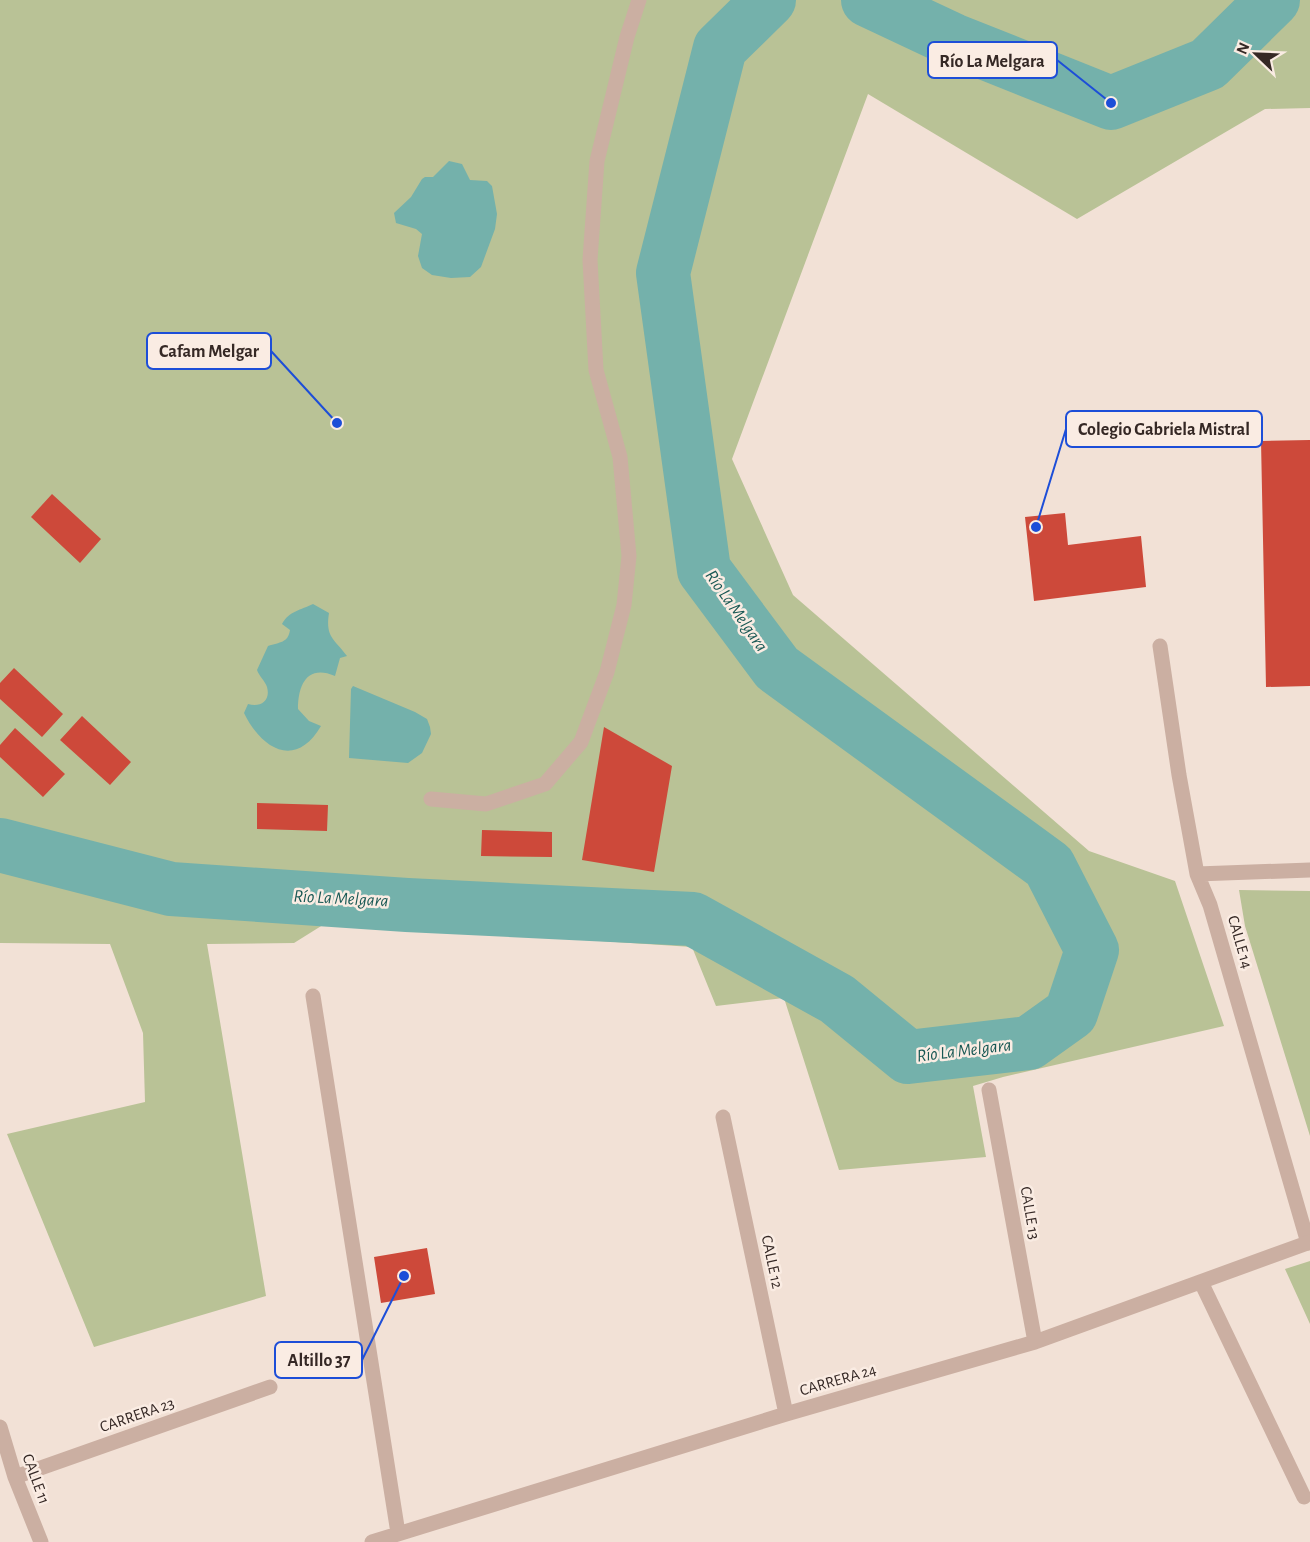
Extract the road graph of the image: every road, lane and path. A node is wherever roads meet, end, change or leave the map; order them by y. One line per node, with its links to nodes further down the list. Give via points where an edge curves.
1 (639, 0): 3 (street, via 597,161 590,260 596,370 620,456 628,556 624,605 607,672 581,742 545,784 486,804)
2 (1160, 646): 5 (street, CALLE 14)
3 (431, 799)
4 (1310, 870): 5 (street)
5 (1197, 874): 9 (street, CALLE 14, via 1210,905)
6 (313, 996): 17 (street)
7 (989, 1090): 11 (street, CALLE 13)
8 (723, 1117): 13 (street, CALLE 12)
9 (1309, 1243): 10 (street, CARRERA 24)
10 (1201, 1282): 11 (street, CARRERA 24); 16 (street)
11 (1035, 1342): 13 (street, CARRERA 24)
12 (270, 1387): 15 (street, CARRERA 23)
13 (786, 1414): 17 (street, CARRERA 24)
14 (0, 1427): 15 (street, CALLE 11)
15 (15, 1478): 18 (street, CALLE 11)
16 (1304, 1497)
17 (398, 1533): 19 (street, CARRERA 24)
18 (41, 1542)
19 (372, 1542)

